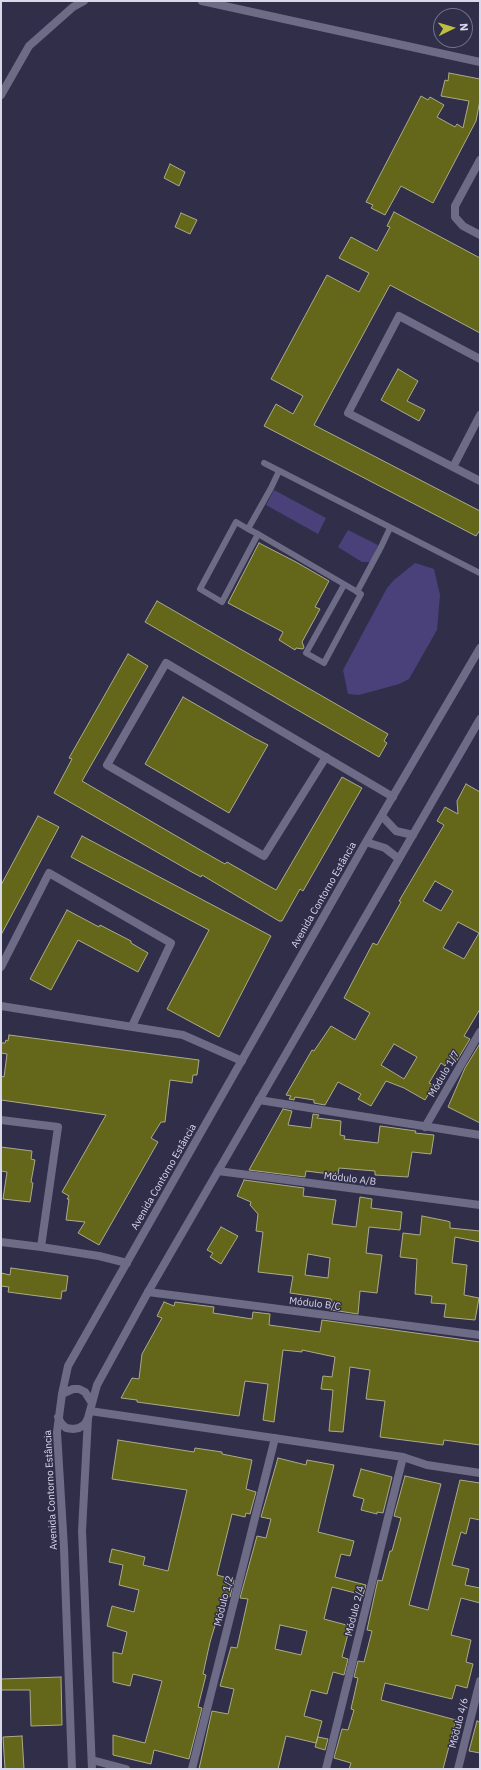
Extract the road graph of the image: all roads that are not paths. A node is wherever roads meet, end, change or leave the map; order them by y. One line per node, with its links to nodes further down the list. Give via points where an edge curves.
1 (84, 1): 4 (street, via 29,46)
2 (202, 1): 3 (street)
3 (480, 62)
4 (1, 95)
5 (480, 160): 6 (street, via 455,206 455,216 463,226)
6 (480, 235)
7 (480, 360): 10 (street, via 399,316 348,413)
8 (480, 415): 10 (street)
9 (264, 463): 11 (lane)
10 (453, 467): 12 (street)
11 (279, 470): 13 (lane); 14 (lane)
12 (480, 481)
13 (390, 528): 16 (lane); 18 (lane)
14 (248, 529): 15 (lane); 15 (lane, via 236,522 200,589 222,602)
15 (258, 534): 17 (lane)
16 (480, 572)
17 (344, 585): 18 (lane); 18 (lane, via 306,653 324,663 360,594)
18 (357, 592)
19 (480, 648): 22 (street, Avenida Contorno Estância)
20 (480, 719): 24 (street)
21 (326, 757): 21 (street, via 166,663 107,765 264,856); 22 (street)
22 (393, 797): 23 (street, Avenida Contorno Estância)
23 (382, 816): 24 (street, via 396,831); 25 (street, Avenida Contorno Estância)
24 (413, 835): 26 (street)
25 (366, 842): 26 (street, via 385,848); 31 (street, Avenida Contorno Estância)
26 (399, 858): 32 (street)
27 (1, 966): 29 (street, via 49,873 171,943)
28 (1, 1006): 29 (street)
29 (132, 1026): 31 (street, via 183,1035)
30 (480, 1032): 34 (street, Módulo 1/7)
31 (242, 1061): 40 (street, Avenida Contorno Estância)
32 (259, 1100): 34 (street); 36 (street)
33 (1, 1120): 39 (street, via 58,1127)
34 (425, 1127): 35 (street)
35 (480, 1135)
36 (218, 1172): 37 (street, Módulo A/B); 41 (street)
37 (480, 1206)
38 (1, 1242): 39 (street)
39 (41, 1247): 40 (street)
40 (127, 1263): 43 (street, Avenida Contorno Estância, via 68,1366)
41 (148, 1292): 42 (street, Módulo B/C); 44 (street, via 97,1385)
42 (480, 1335)
43 (62, 1394): 44 (street, via 73,1388 85,1392); 45 (street, Avenida Contorno Estância)
44 (90, 1411): 45 (street, via 85,1424 79,1428 66,1428); 46 (street); 50 (street, via 82,1530)
45 (58, 1417): 51 (street, Avenida Contorno Estância)
46 (275, 1438): 47 (street); 54 (street, Módulo 1/2)
47 (403, 1457): 48 (street, via 427,1465); 55 (street, Módulo 2/4)
48 (480, 1473)
49 (480, 1681): 56 (street, Módulo 4/6)
50 (92, 1760): 52 (street); 53 (street)
51 (72, 1769)
52 (92, 1769)
53 (126, 1769)
54 (192, 1769)
55 (326, 1769)
56 (458, 1769)

